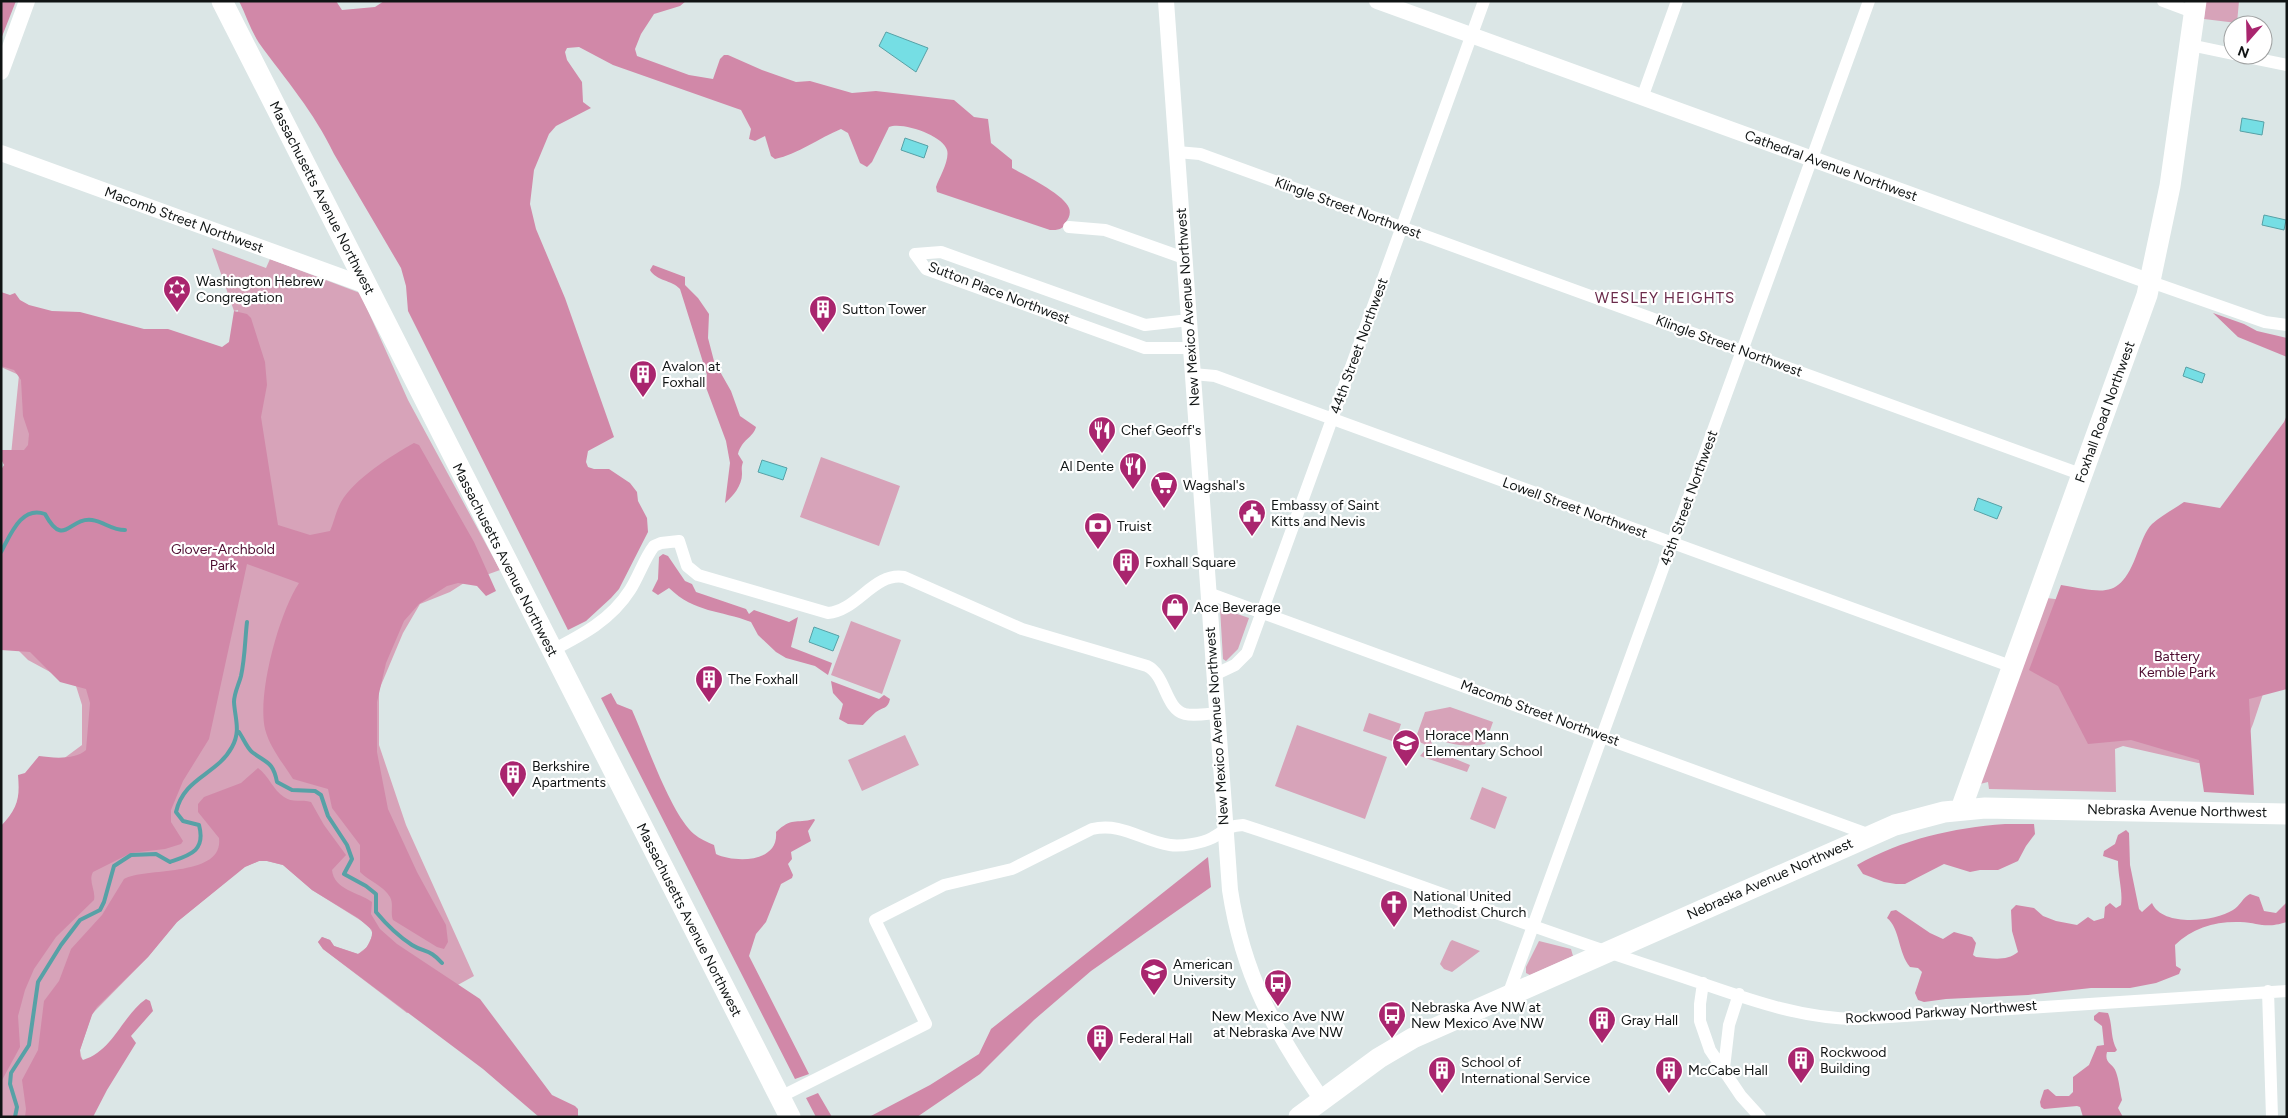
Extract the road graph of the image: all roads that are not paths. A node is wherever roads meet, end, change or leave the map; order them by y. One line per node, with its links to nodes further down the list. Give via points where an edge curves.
1 (27, 1): 15 (street)
2 (222, 1): 25 (main road, Massachusetts Avenue Northwest)
3 (1166, 1): 17 (street, New Mexico Avenue Northwest)
4 (1377, 1): 10 (street, Cathedral Avenue Northwest)
5 (1484, 1): 10 (street, 44th Street Northwest)
6 (1677, 1): 16 (street)
7 (1869, 1): 19 (street, 45th Street Northwest)
8 (2163, 1): 9 (street)
9 (2195, 7): 11 (main road, Foxhall Road Northwest)
10 (1471, 36): 16 (street, Cathedral Avenue Northwest); 21 (street, 44th Street Northwest)
11 (2190, 45): 12 (street); 24 (main road, Foxhall Road Northwest, via 2170,186)
12 (2223, 52)
13 (2273, 62): 14 (street)
14 (2287, 65)
15 (1, 72)
16 (1642, 98): 19 (street, Cathedral Avenue Northwest)
17 (1176, 152): 21 (street, Klingle Street Northwest, via 1200,154); 22 (street, New Mexico Avenue Northwest)
18 (1, 153): 25 (street, Macomb Street Northwest)
19 (1812, 159): 24 (street, Cathedral Avenue Northwest); 32 (street, 45th Street Northwest)
20 (1069, 227): 22 (street, via 1105,230)
21 (1402, 228): 32 (street, Klingle Street Northwest); 34 (street, 44th Street Northwest)
22 (1184, 258): 28 (street, New Mexico Avenue Northwest)
23 (1018, 279): 26 (street); 26 (street, Sutton Place Northwest, via 941,252 915,254 926,269); 27 (street, Sutton Place Northwest)
24 (2151, 282): 29 (street, Cathedral Avenue Northwest, via 2265,322); 35 (main road, Foxhall Road Northwest)
25 (367, 286): 39 (main road, Massachusetts Avenue Northwest)
26 (1010, 299): 30 (street, Sutton Place Northwest)
27 (1131, 320): 28 (street, Sutton Place Northwest, via 1145,325); 30 (street)
28 (1189, 320): 31 (street, New Mexico Avenue Northwest)
29 (2287, 326)
30 (1123, 340): 31 (street, Sutton Place Northwest, via 1145,348)
31 (1191, 348): 33 (street, New Mexico Avenue Northwest)
32 (1742, 351): 35 (street, Klingle Street Northwest); 36 (street, 45th Street Northwest)
33 (1193, 374): 34 (street, Lowell Street Northwest, via 1215,376); 37 (street, New Mexico Avenue Northwest)
34 (1332, 420): 36 (street, Lowell Street Northwest); 38 (street, 44th Street Northwest)
35 (2083, 475): 40 (main road, Foxhall Road Northwest)
36 (1672, 543): 40 (street, Lowell Street Northwest); 43 (street, 45th Street Northwest)
37 (1208, 593): 38 (street, Macomb Street Northwest); 41 (street, New Mexico Avenue Northwest)
38 (1262, 612): 41 (street, 44th Street Northwest, via 1247,653 1235,665); 43 (street, Macomb Street Northwest)
39 (551, 651): 42 (street, via 607,618 629,591 654,546 679,541 684,561 698,575 828,613 845,608 890,577 904,577 1022,630 1146,666 1159,676 1179,712); 56 (main road, Massachusetts Avenue Northwest)
40 (2012, 667): 44 (main road, Foxhall Road Northwest)
41 (1214, 675): 42 (street, New Mexico Avenue Northwest)
42 (1216, 713): 46 (street, New Mexico Avenue Northwest)
43 (1602, 736): 47 (street, Macomb Street Northwest); 48 (street, 45th Street Northwest)
44 (1961, 810): 45 (main road, Nebraska Avenue Northwest, via 2041,808); 47 (main road, Nebraska Avenue Northwest, via 1915,819)
45 (2287, 814)
46 (1225, 828): 48 (street, Rockwood Parkway Northwest, via 1242,825); 56 (street, via 1210,839 1175,845 1118,828 1092,829 1012,869 944,885 875,920 926,1024); 57 (street, New Mexico Avenue Northwest, via 1233,910 1250,970 1281,1038)
47 (1870, 835): 49 (main road, Nebraska Avenue Northwest)
48 (1533, 927): 49 (street, Rockwood Parkway Northwest); 54 (street, 45th Street Northwest)
49 (1605, 952): 50 (street, Rockwood Parkway Northwest); 54 (main road, Nebraska Avenue Northwest)
50 (1703, 983): 53 (street, Rockwood Parkway Northwest); 55 (street, via 1700,1021 1710,1050)
51 (2268, 991): 52 (street, Rockwood Parkway Northwest); 53 (street, Rockwood Parkway Northwest, via 1840,1019 1802,1014); 61 (street)
52 (2287, 991)
53 (1739, 994): 55 (street, via 1729,1025)
54 (1508, 995): 57 (main road, Nebraska Avenue Northwest, via 1402,1043)
55 (1724, 1068): 60 (street, via 1741,1096)
56 (780, 1098): 58 (main road, Massachusetts Avenue Northwest)
57 (1322, 1100): 59 (main road, Nebraska Avenue Northwest)
58 (790, 1117)
59 (1299, 1117)
60 (1760, 1117)
61 (2272, 1117)

